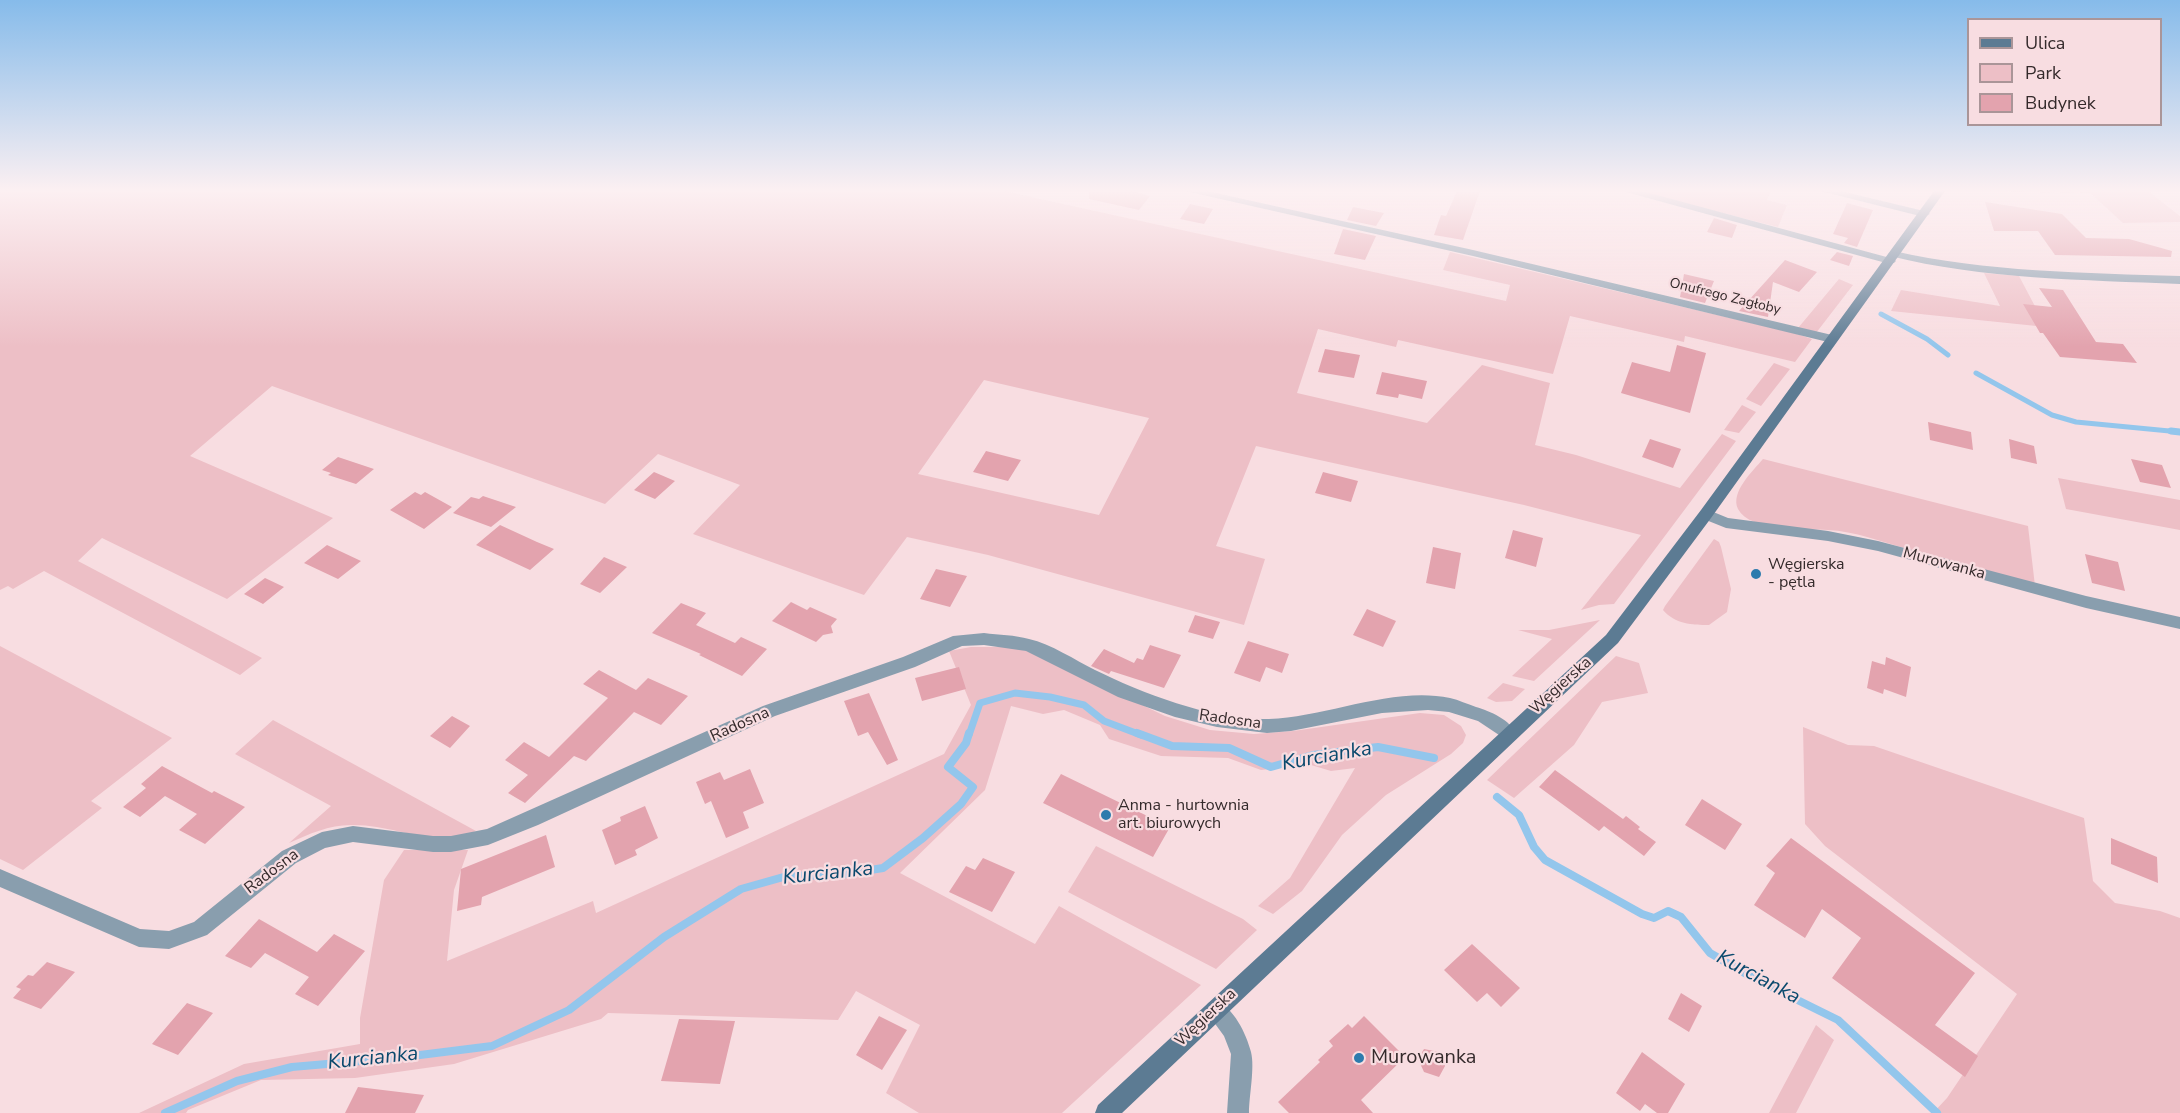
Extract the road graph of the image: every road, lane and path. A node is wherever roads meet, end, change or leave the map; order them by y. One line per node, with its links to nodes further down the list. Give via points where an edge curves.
1 (1427, 243): 6 (street, Onufrego Zagłoby)
2 (1835, 243): 4 (street)
3 (1902, 243): 4 (main road, Węgierska)
4 (1892, 257): 5 (street, via 1988,268); 6 (main road, Węgierska)
5 (2180, 280)
6 (1832, 339): 7 (main road, Węgierska)
7 (1706, 514): 8 (street, Murowanka, via 1726,524 1878,546); 9 (main road, Węgierska, via 1612,639)
8 (2180, 623)
9 (1508, 735): 10 (street, Radosna, via 1484,716 1428,703 1382,706 1267,726 1216,720 1124,692 1029,645 959,640 909,662 770,711 488,837 451,844 353,834 322,840 289,857 212,921 184,936 139,938); 11 (main road, Węgierska)
10 (0, 878)
11 (1215, 1010): 12 (main road, Węgierska); 13 (street, via 1232,1030 1241,1054)
12 (1106, 1113)
13 (1238, 1113)

